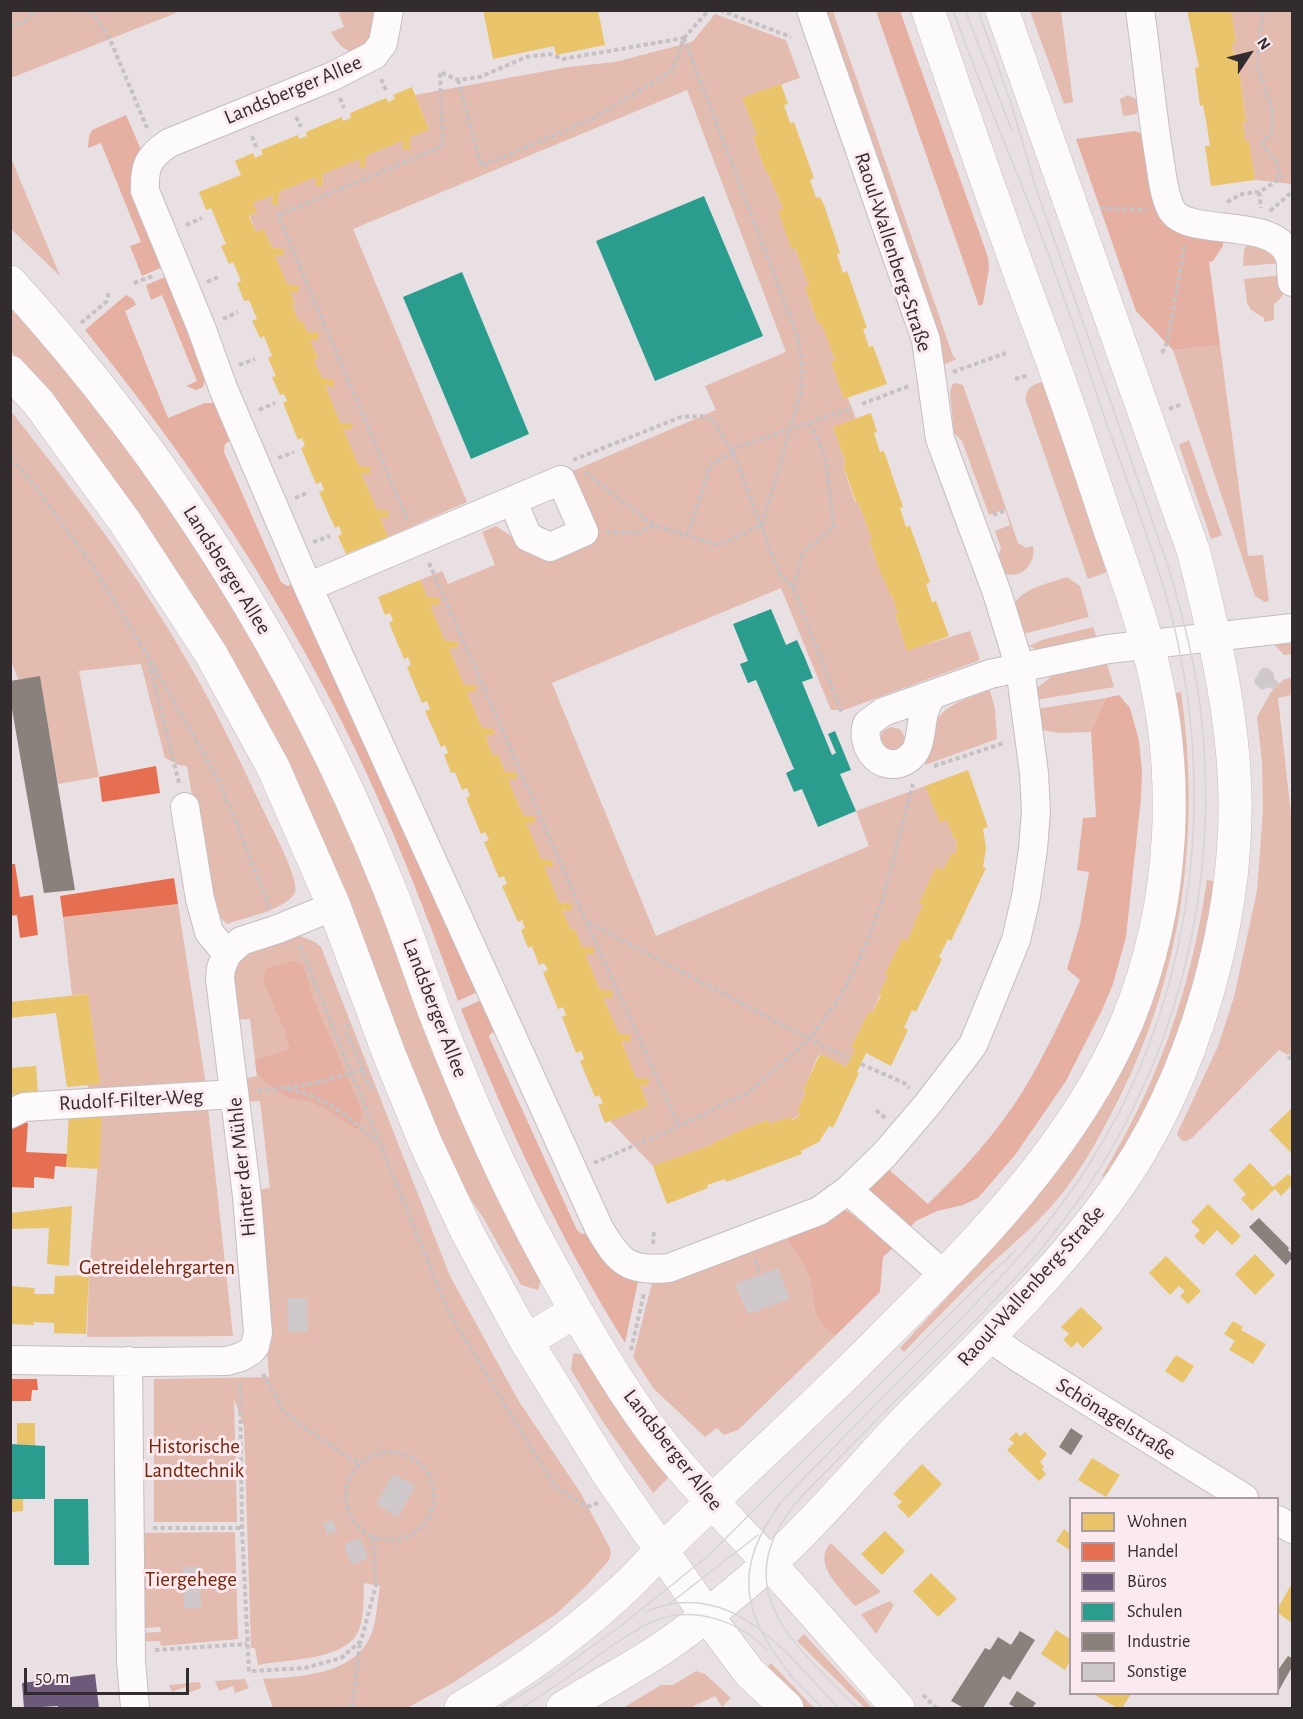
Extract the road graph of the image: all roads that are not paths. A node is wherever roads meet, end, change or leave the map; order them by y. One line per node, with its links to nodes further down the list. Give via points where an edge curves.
1 (388, 10): 10 (street, Landsberger Allee, via 383,43 374,55 169,143 148,162 144,175 145,191)
2 (812, 10): 14 (street, Raoul-Wallenberg-Straße, via 926,340 940,439 997,592)
3 (928, 10): 13 (main road)
4 (1002, 10): 12 (main road, Raoul-Wallenberg-Straße, via 1186,532)
5 (1140, 10): 7 (street, via 1164,190 1180,217 1273,237 1289,255)
6 (10, 282): 23 (main road, Landsberger Allee, via 61,340 174,487 262,623 323,740 388,885 491,1148)
7 (1293, 282)
8 (10, 372): 17 (main road, via 38,402 125,522 211,654 273,767)
9 (513, 502): 9 (street, via 565,471 584,532 550,547 528,537); 10 (street)
10 (308, 587): 21 (street, Raoul-Wallenberg-Straße, via 610,1247 624,1262 641,1269 669,1268 819,1211)
11 (1280, 630): 12 (street)
12 (1215, 638): 13 (street); 24 (main road, Raoul-Wallenberg-Straße, via 1233,759 1234,835 1225,922 1195,1030 1177,1077 1131,1167 1059,1261)
13 (1148, 644): 14 (street); 22 (main road, via 1167,749 1170,795 1164,885 1150,955 1127,1020 1079,1111 1022,1188)
14 (1020, 668): 15 (street); 21 (street, Raoul-Wallenberg-Straße, via 1032,744 1036,811 1026,897 1016,940 973,1045 885,1154)
15 (931, 695)
16 (185, 807): 18 (street, via 209,932)
17 (334, 906): 18 (street, via 241,941); 25 (main road, via 425,1142)
18 (227, 954): 19 (street, Hinter der Mühle, via 220,979)
19 (234, 1094): 20 (street, Rudolf-Filter-Weg, via 24,1107); 27 (street, Hinter der Mühle, via 247,1196 258,1333 255,1346 246,1354 227,1360)
20 (10, 1114)
21 (848, 1190): 22 (street)
22 (944, 1275): 29 (main road)
23 (576, 1311): 25 (main road); 29 (main road, Landsberger Allee, via 651,1430)
24 (989, 1337): 28 (street, Schönagelstraße); 33 (main road, Raoul-Wallenberg-Straße)
25 (526, 1341): 32 (main road, via 609,1475)
26 (10, 1360): 27 (street)
27 (128, 1361): 35 (street, via 131,1679)
28 (1242, 1497)
29 (712, 1502): 32 (main road); 33 (main road, Landsberger Allee)
30 (1279, 1521): 31 (street)
31 (1293, 1529)
32 (662, 1551): 34 (main road); 36 (main road, via 619,1594 569,1635)
33 (769, 1563): 34 (main road, Raoul-Wallenberg-Straße); 39 (main road, Landsberger Allee)
34 (707, 1615): 37 (main road, Raoul-Wallenberg-Straße, via 661,1649); 38 (main road, via 749,1672)
35 (135, 1708)
36 (461, 1708)
37 (563, 1708)
38 (787, 1708)
39 (898, 1708)

